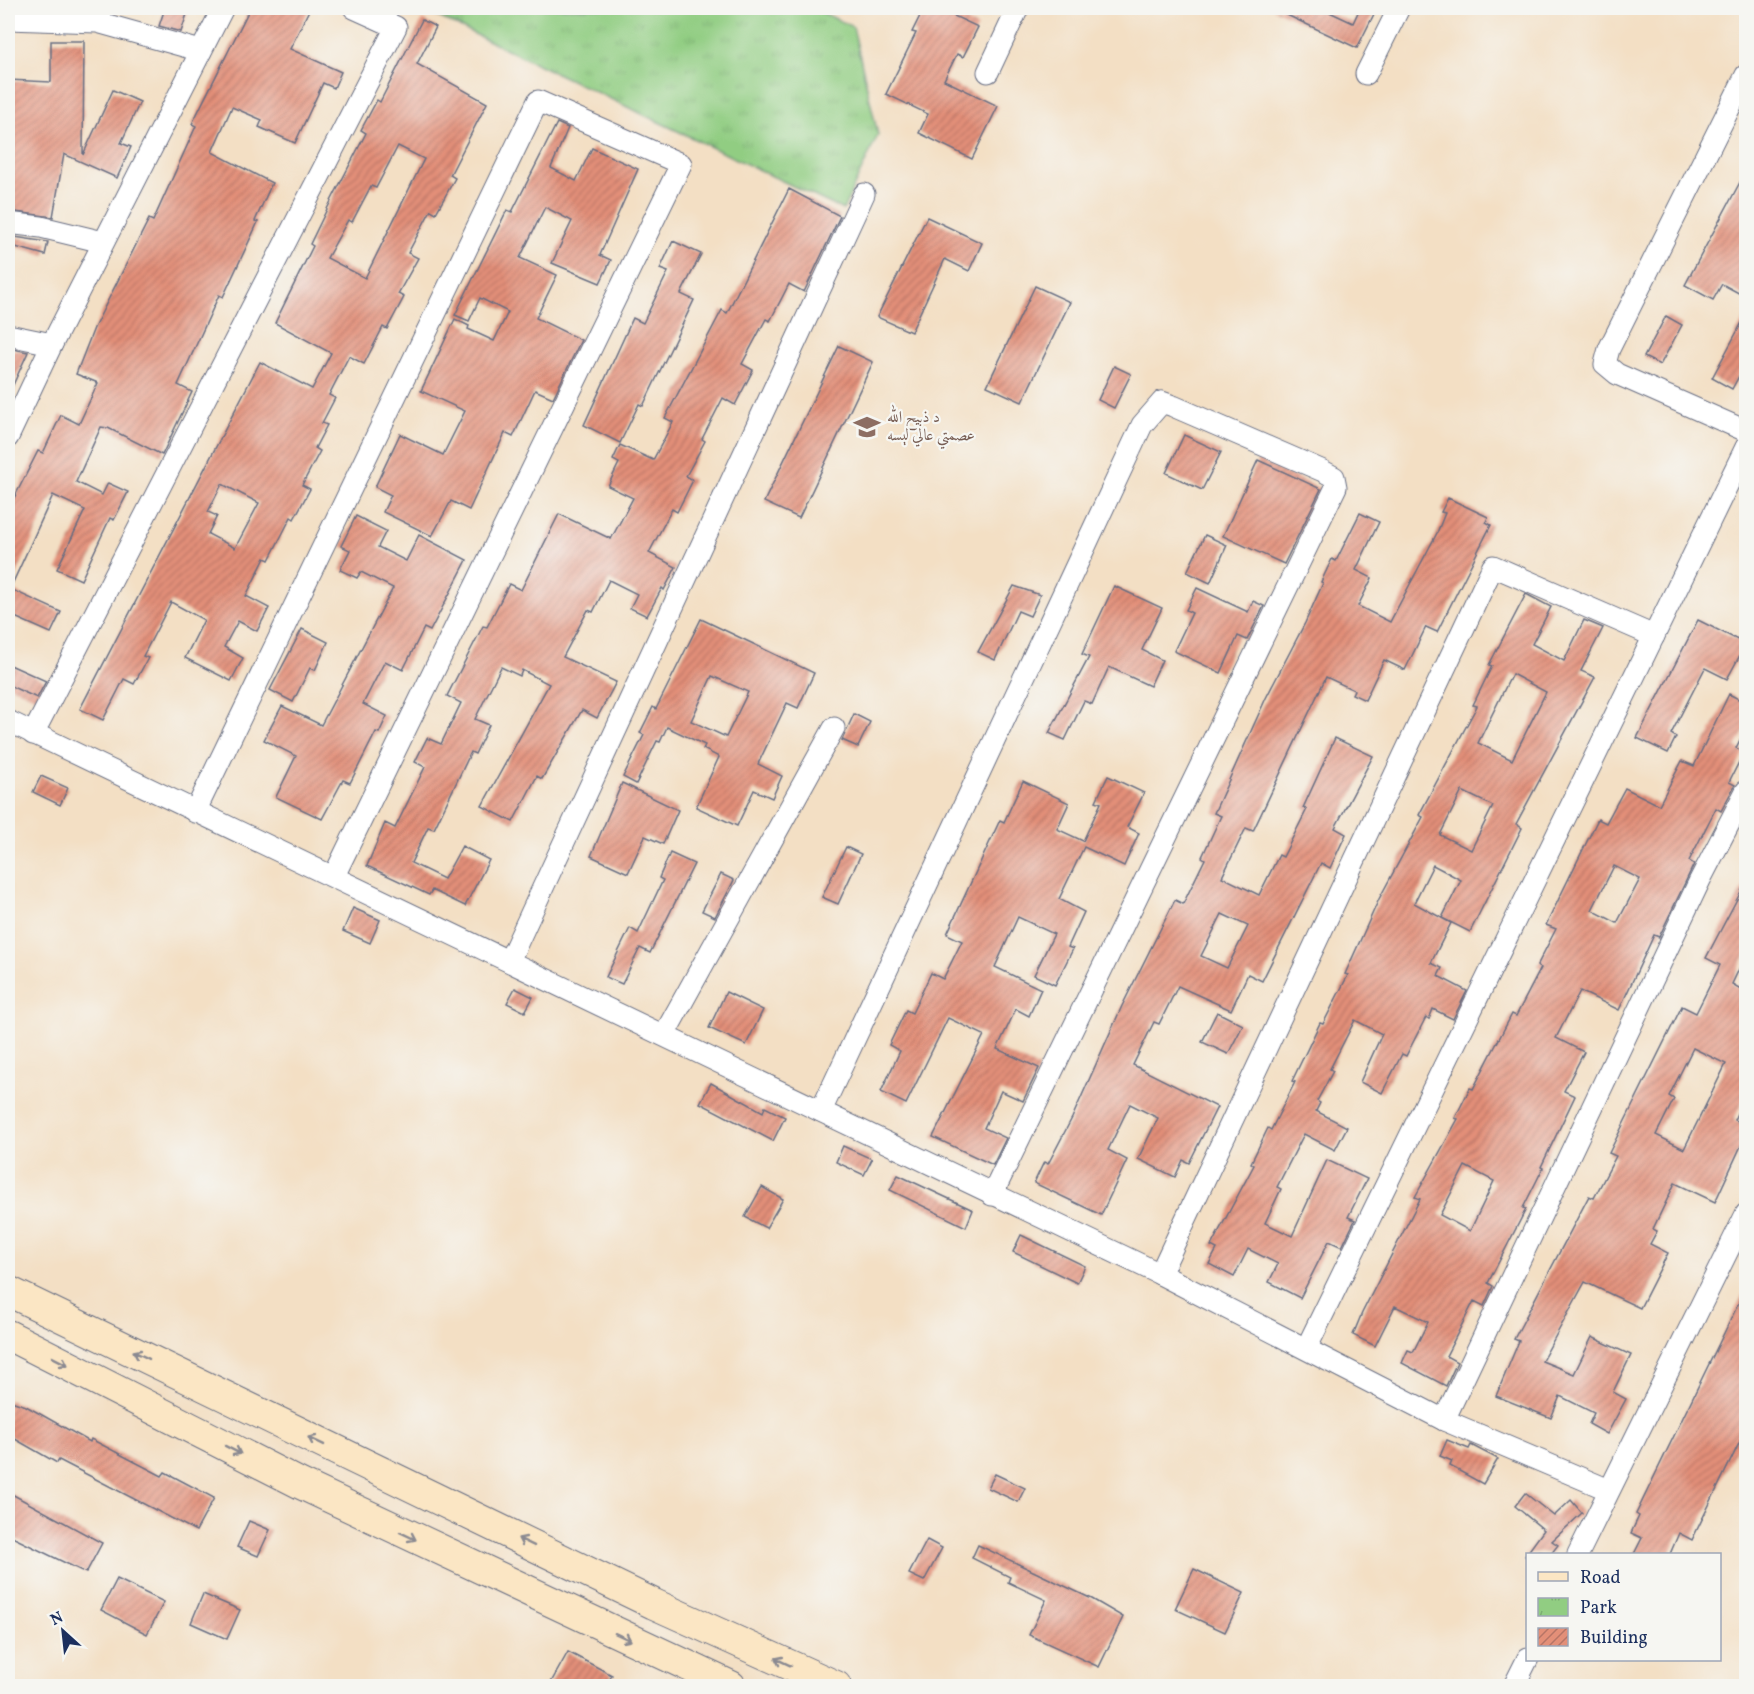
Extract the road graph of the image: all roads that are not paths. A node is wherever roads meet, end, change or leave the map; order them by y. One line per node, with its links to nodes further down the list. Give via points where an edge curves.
1 (224, 8): 7 (street)
2 (354, 8): 22 (street, via 396,27)
3 (1018, 8): 8 (street)
4 (1398, 8): 9 (street)
5 (9, 15): 6 (street)
6 (98, 15): 7 (street)
7 (201, 51): 13 (street)
8 (987, 72)
9 (1366, 74)
10 (1746, 75): 16 (street, via 1605,364 1617,374)
11 (864, 194): 26 (street)
12 (8, 223): 13 (street)
13 (103, 242): 15 (street)
14 (8, 335): 15 (street)
15 (52, 344): 17 (street)
16 (1746, 431)
17 (8, 437)
18 (1746, 447): 19 (street)
19 (1654, 636): 31 (street, via 1493,566); 34 (street)
20 (8, 721): 22 (street)
21 (834, 728): 27 (street)
22 (33, 734): 24 (street)
23 (1746, 791): 35 (street)
24 (195, 812): 25 (street); 25 (street, via 538,100 681,164)
25 (334, 876): 26 (street)
26 (509, 961): 27 (street)
27 (664, 1035): 28 (street)
28 (822, 1111): 29 (street); 29 (street, via 1137,435 1152,411 1161,402 1173,406 1323,471 1334,477 1336,487)
29 (992, 1196): 31 (street)
30 (1746, 1214): 36 (street)
31 (1160, 1274): 34 (street)
32 (8, 1291): 38 (main road, one-way to 32)
33 (8, 1335): 40 (main road, one-way to 40, via 301,1484)
34 (1307, 1347): 35 (street)
35 (1444, 1420): 36 (street)
36 (1609, 1490): 37 (street)
37 (1578, 1553)
38 (563, 1560): 39 (main road); 40 (main road)
39 (609, 1582): 41 (main road); 44 (main road, one-way to 39)
40 (543, 1600): 41 (main road)
41 (590, 1622): 43 (main road, one-way to 43)
42 (1526, 1660): 45 (street)
43 (731, 1686)
44 (836, 1686)
45 (1514, 1686)

